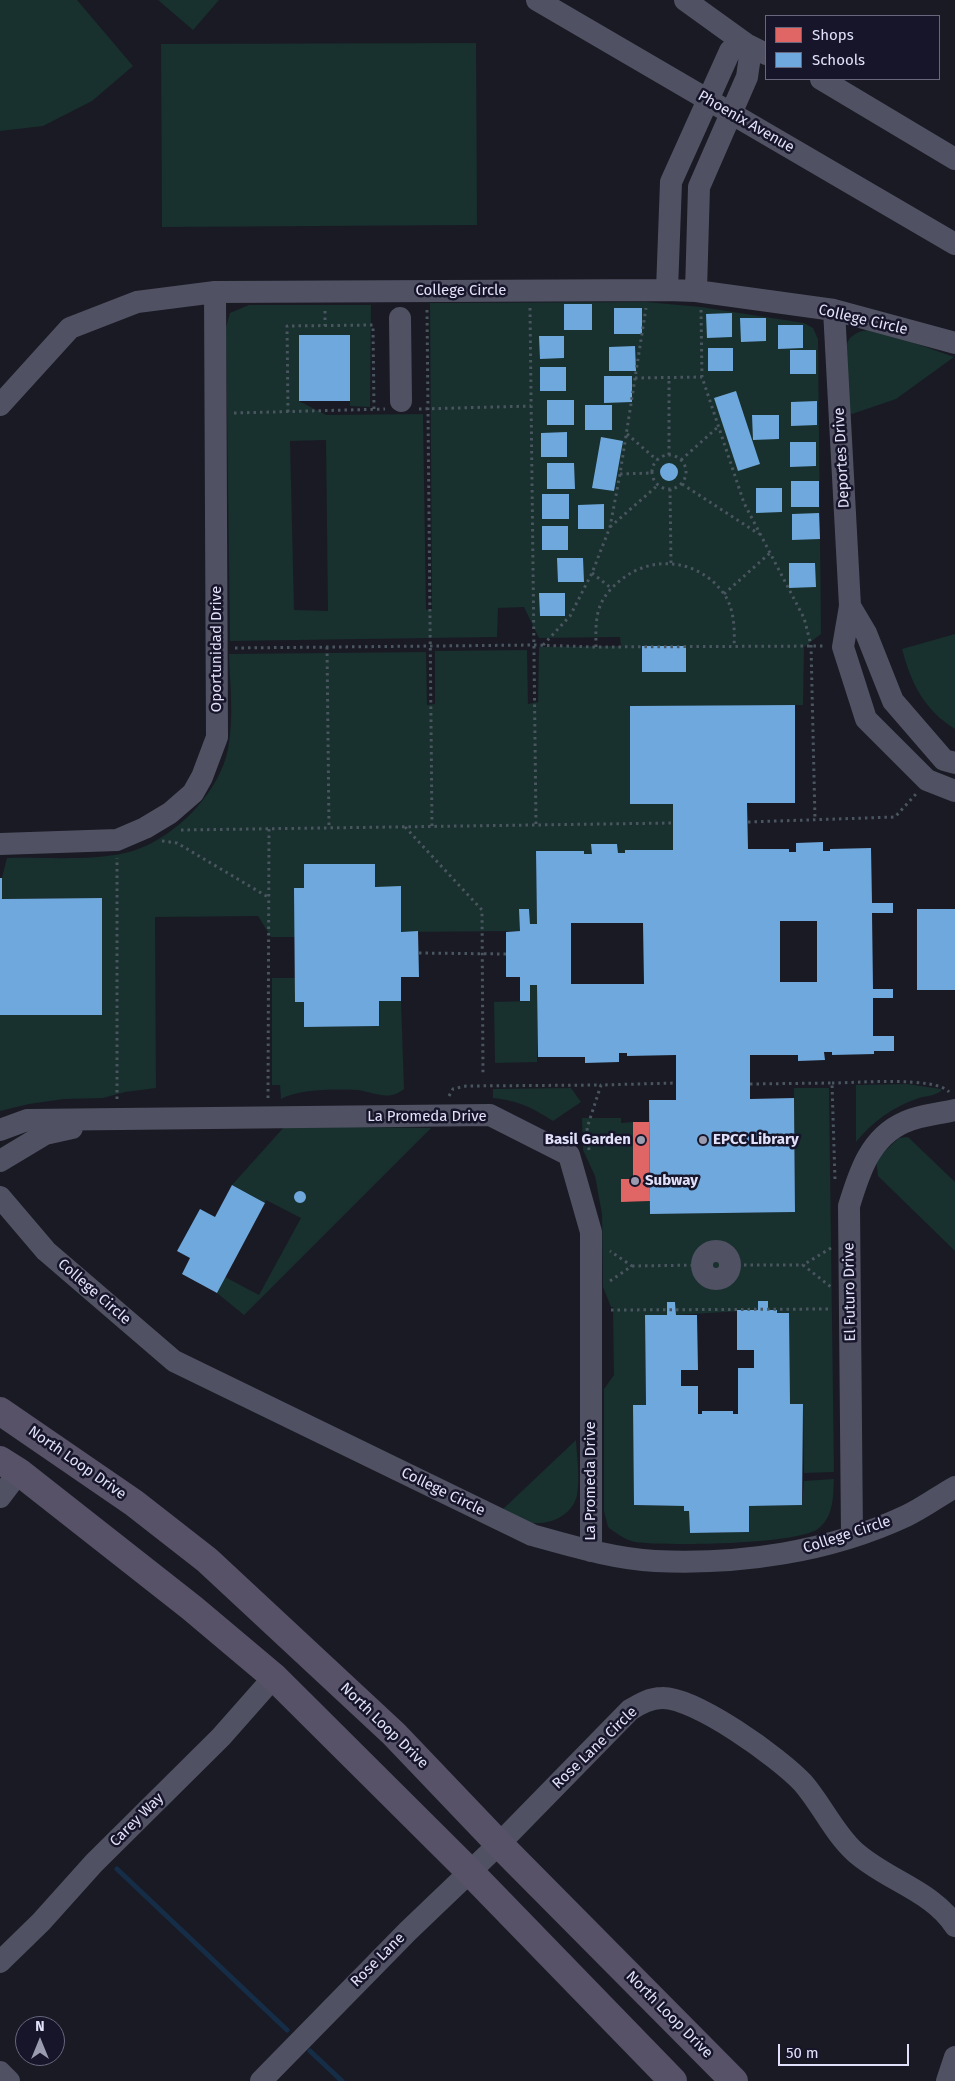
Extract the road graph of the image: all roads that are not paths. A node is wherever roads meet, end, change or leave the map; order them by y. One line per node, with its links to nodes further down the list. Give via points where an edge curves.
1 (537, 0): 6 (street, Phoenix Avenue)
2 (685, 0): 3 (street)
3 (746, 44): 4 (street); 6 (street, via 730,51); 7 (street, via 750,56 747,77)
4 (765, 54)
5 (823, 80): 8 (street)
6 (706, 100): 7 (street, Phoenix Avenue); 10 (street, via 671,182)
7 (731, 114): 9 (street, Phoenix Avenue); 12 (street, via 699,186)
8 (955, 159)
9 (955, 244)
10 (667, 290): 11 (street, College Circle); 12 (street, College Circle)
11 (215, 292): 16 (street, College Circle, via 137,302 70,328); 21 (street, Oportunidad Drive, via 217,737 202,777 193,793 120,851)
12 (698, 299): 13 (street, College Circle)
13 (834, 310): 15 (street, College Circle); 18 (street, Deportes Drive)
14 (400, 318): 17 (street)
15 (955, 343)
16 (0, 405)
17 (401, 406)
18 (850, 606): 19 (street, Deportes Drive, via 866,633 892,702 944,760); 20 (street, Deportes Drive, via 843,647 866,719 927,780)
19 (955, 763)
20 (955, 790)
21 (0, 844)
22 (955, 1110): 33 (street, El Futuro Drive, via 906,1122 885,1134 868,1153 849,1206)
23 (117, 1117): 24 (street, via 28,1120); 25 (street, via 45,1134); 34 (street, La Promeda Drive, via 490,1115 569,1155 591,1232)
24 (0, 1130)
25 (0, 1161)
26 (2, 1202): 34 (street, College Circle, via 46,1252 174,1361 532,1535)
27 (702, 1265): 28 (street, via 708,1254 717,1251 726,1255)
28 (730, 1265)
29 (0, 1410): 36 (main road, North Loop Drive, via 134,1503 207,1560 394,1734)
30 (9, 1466): 32 (street); 35 (main road, via 192,1608)
31 (955, 1487): 33 (street, College Circle, via 906,1516)
32 (0, 1497)
33 (852, 1536): 34 (street, College Circle, via 787,1554 718,1561 653,1561)
34 (590, 1550)
35 (274, 1677): 37 (main road); 39 (street, Carey Way, via 221,1737)
36 (500, 1844): 37 (street, Rose Lane); 38 (street, Rose Lane Circle, via 630,1710 652,1699 672,1699 718,1720 779,1761 818,1801 855,1852 878,1870 935,1903); 45 (main road, North Loop Drive)
37 (470, 1872): 43 (street, Rose Lane, via 408,1930); 44 (main road)
38 (955, 1926)
39 (0, 1962)
40 (955, 2057): 46 (street)
41 (0, 2072): 42 (street)
42 (9, 2081)
43 (261, 2081)
44 (674, 2081)
45 (734, 2081)
46 (947, 2081)

